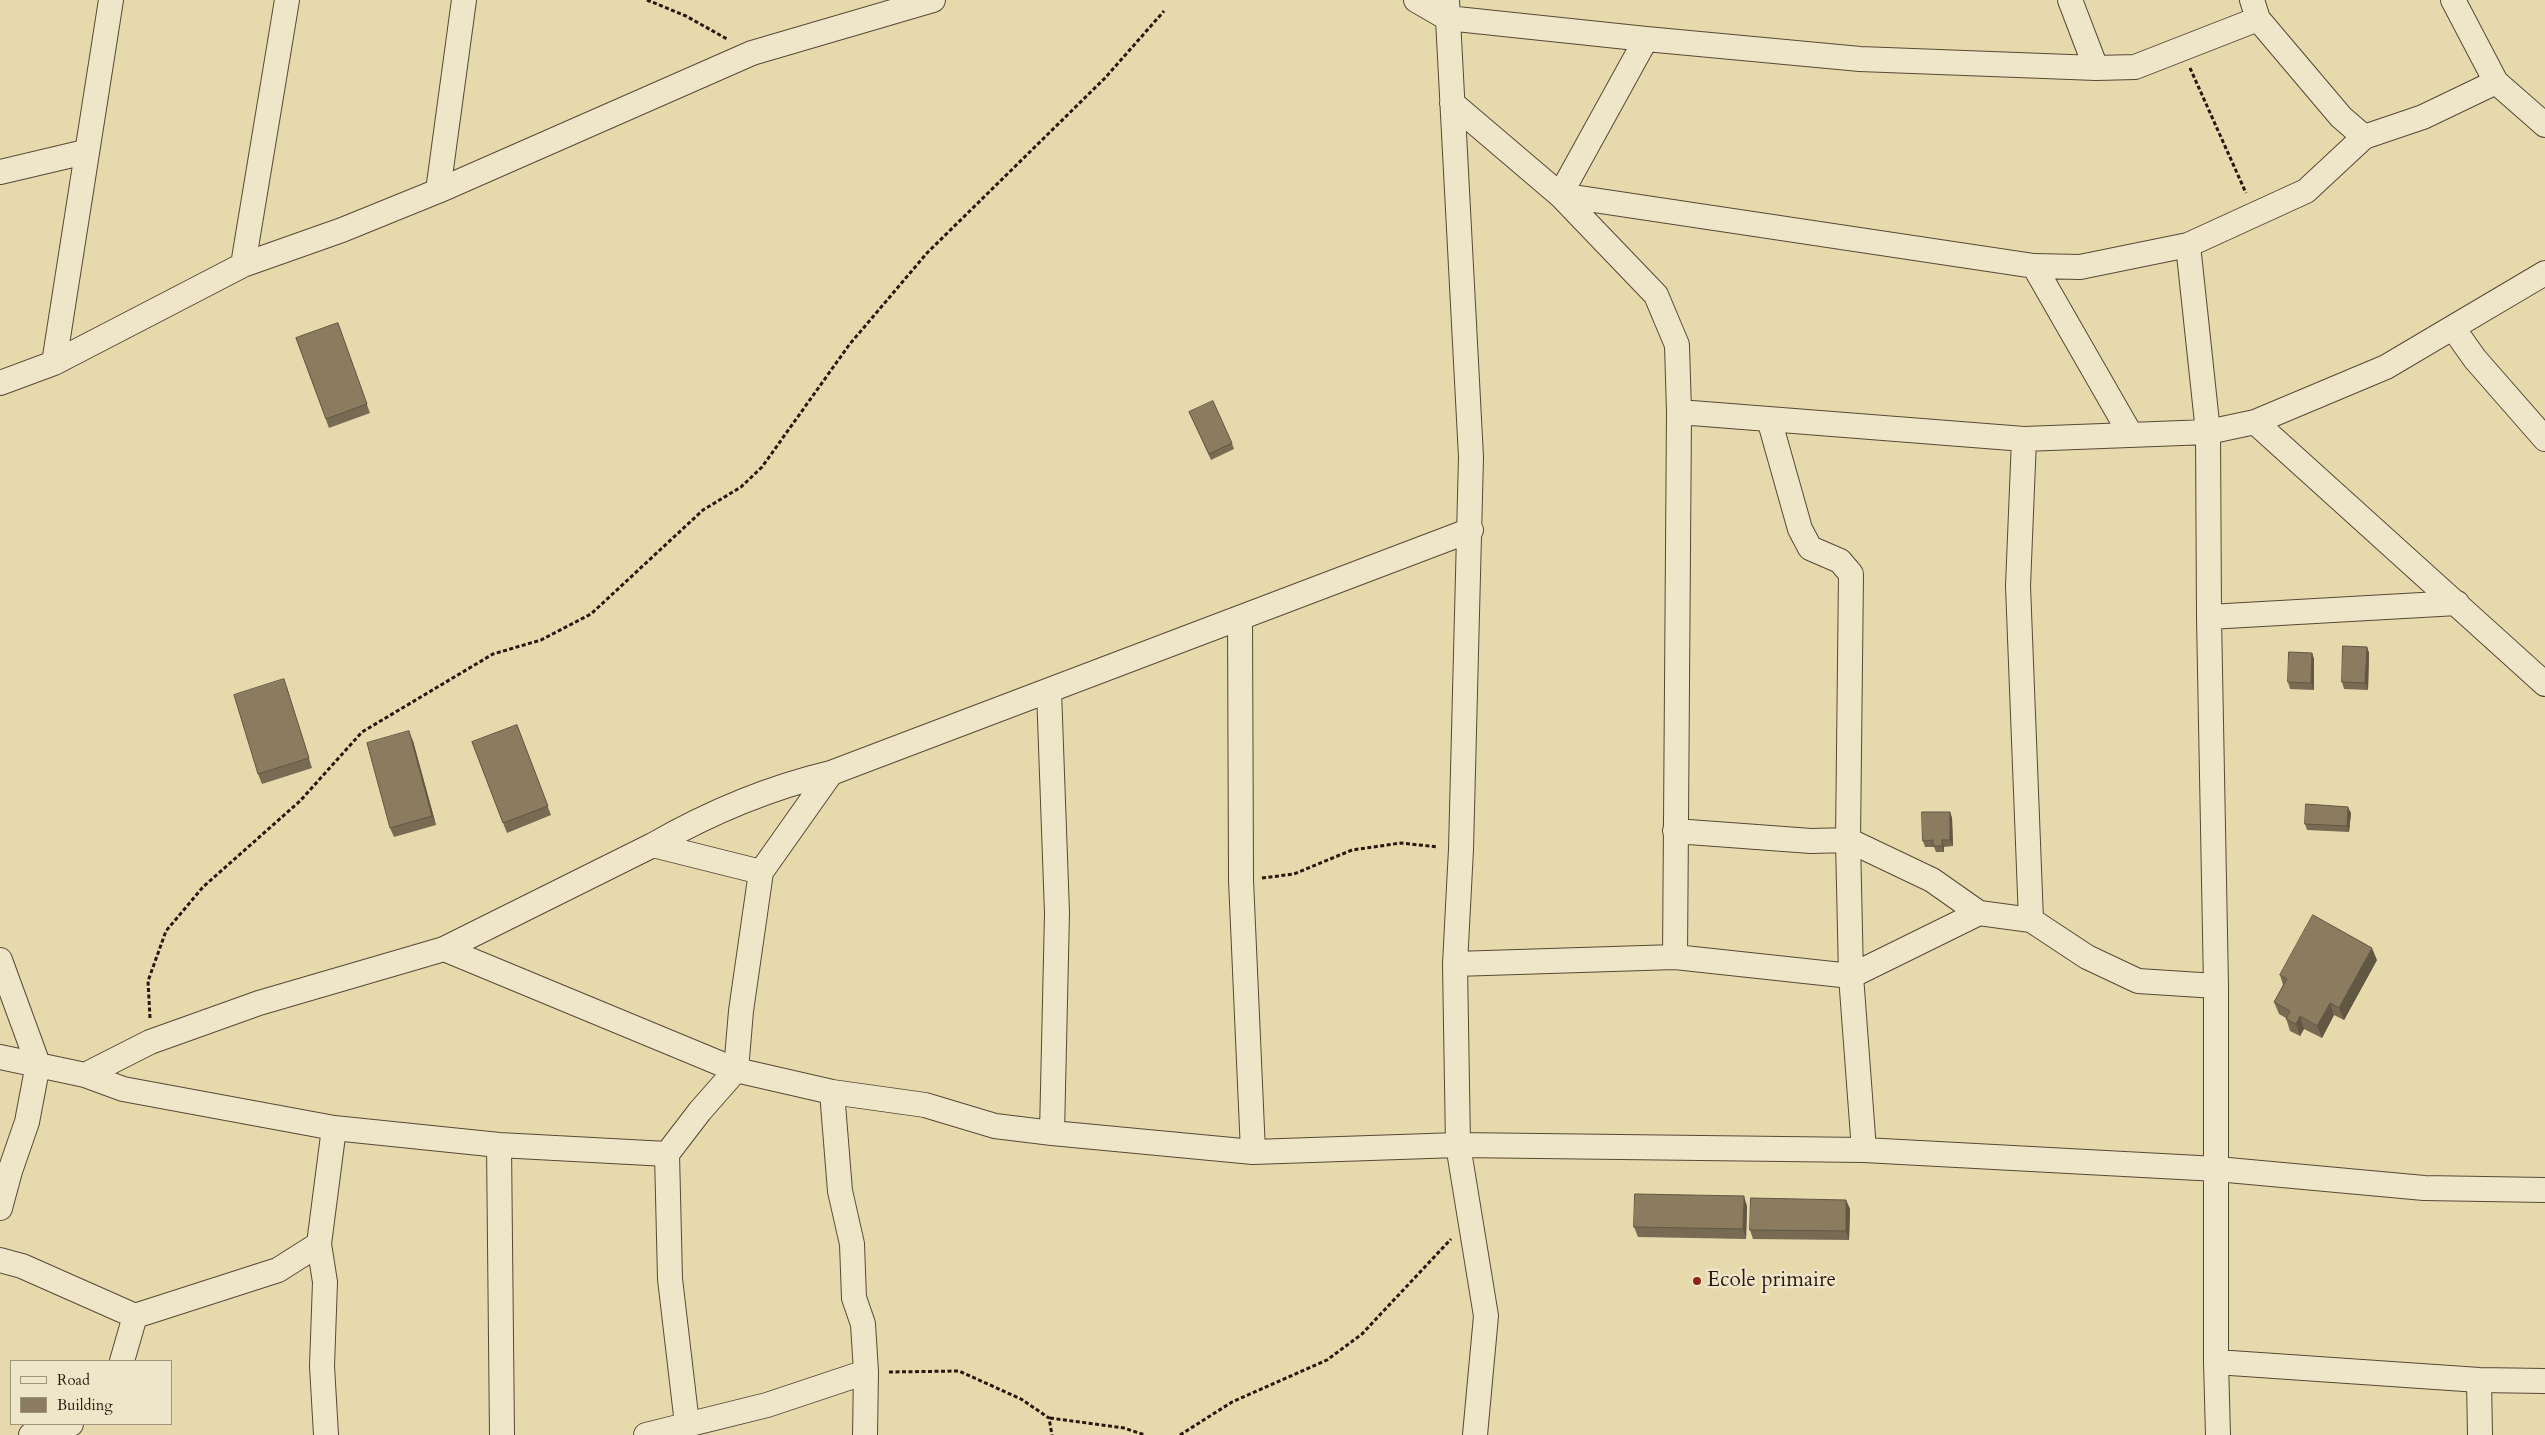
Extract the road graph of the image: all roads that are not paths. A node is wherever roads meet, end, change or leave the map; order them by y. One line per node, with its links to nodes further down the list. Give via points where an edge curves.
1 (111, 0): 16 (street)
2 (287, 0): 21 (street)
3 (464, 0): 18 (street)
4 (933, 0): 18 (street, via 752,53)
5 (1416, 0): 8 (street)
6 (2070, 0): 11 (street)
7 (2453, 0): 12 (street)
8 (1447, 9): 10 (street); 13 (street)
9 (2255, 10): 11 (street, via 2182,50 2135,67); 15 (street, via 2341,117)
10 (1646, 39): 11 (street, via 1860,59); 19 (street)
11 (2096, 68)
12 (2496, 82): 14 (street); 15 (street, via 2423,117)
13 (1452, 103): 19 (street); 34 (street, via 1472,457)
14 (2545, 125)
15 (2364, 137): 20 (street, via 2306,190)
16 (85, 152): 17 (street); 25 (street)
17 (1, 172)
18 (438, 191): 21 (street)
19 (1560, 195): 22 (street); 27 (street, via 1656,295 1677,346)
20 (2188, 246): 22 (street, via 2080,267); 30 (street)
21 (243, 265): 25 (street)
22 (2034, 266): 31 (street)
23 (2545, 273): 24 (street)
24 (2453, 328): 29 (street, via 2386,367); 33 (street, via 2475,359)
25 (54, 363): 26 (street)
26 (0, 383)
27 (1679, 412): 28 (street); 41 (street)
28 (1769, 419): 32 (street); 42 (street, via 1800,530 1810,548 1840,561 1851,574)
29 (2255, 422): 30 (street); 35 (street)
30 (2208, 432): 31 (street); 36 (street)
31 (2131, 435): 32 (street)
32 (2024, 439): 46 (street, via 2018,586)
33 (2545, 439)
34 (1470, 530): 37 (street); 50 (street)
35 (2457, 603): 36 (street); 38 (street)
36 (2208, 617): 52 (street)
37 (1240, 618): 39 (street); 63 (street, via 1241,880)
38 (2545, 684)
39 (1049, 691): 40 (street); 59 (street, via 1057,913)
40 (831, 772): 43 (street, via 784,784 695,822); 44 (street)
41 (1675, 831): 42 (street, via 1811,841); 48 (street)
42 (1848, 840): 45 (street, via 1932,880); 51 (street)
43 (653, 845): 44 (street); 47 (street)
44 (761, 872): 55 (street)
45 (1979, 913): 46 (street); 51 (street)
46 (2031, 920): 52 (street, via 2087,957 2138,981)
47 (444, 949): 55 (street); 56 (street, via 259,1003 150,1042)
48 (1676, 956): 50 (street); 51 (street)
49 (0, 960): 54 (street)
50 (1455, 964): 61 (street)
51 (1851, 976): 62 (street)
52 (2216, 986): 65 (street)
53 (0, 1057): 54 (street)
54 (38, 1064): 56 (street); 67 (street, via 27,1122)
55 (736, 1070): 57 (street); 64 (street)
56 (85, 1075): 58 (street, via 123,1089)
57 (832, 1092): 59 (street, via 925,1105 995,1126); 73 (street, via 840,1190 852,1244 854,1298 863,1324)
58 (334, 1128): 60 (street); 68 (street)
59 (1052, 1134): 63 (street)
60 (499, 1145): 64 (street); 80 (street)
61 (1458, 1146): 62 (street); 63 (street); 83 (street, via 1486,1316)
62 (1864, 1150): 65 (street)
63 (1253, 1152)
64 (667, 1154): 76 (street, via 670,1280)
65 (2217, 1169): 66 (street, via 2424,1188); 72 (street)
66 (2545, 1190)
67 (0, 1208)
68 (319, 1244): 70 (street, via 278,1270); 79 (street, via 325,1282 322,1366)
69 (0, 1260): 70 (street, via 22,1266)
70 (134, 1316): 71 (street)
71 (122, 1360)
72 (2216, 1362): 74 (street); 84 (street)
73 (866, 1372): 76 (street, via 767,1405); 82 (street)
74 (2479, 1380): 75 (street); 85 (street)
75 (2545, 1381)
76 (687, 1424): 81 (street)
77 (67, 1425): 78 (street)
78 (31, 1435)
79 (326, 1435)
80 (502, 1435)
81 (646, 1435)
82 (865, 1435)
83 (1475, 1435)
84 (2218, 1435)
85 (2480, 1435)

